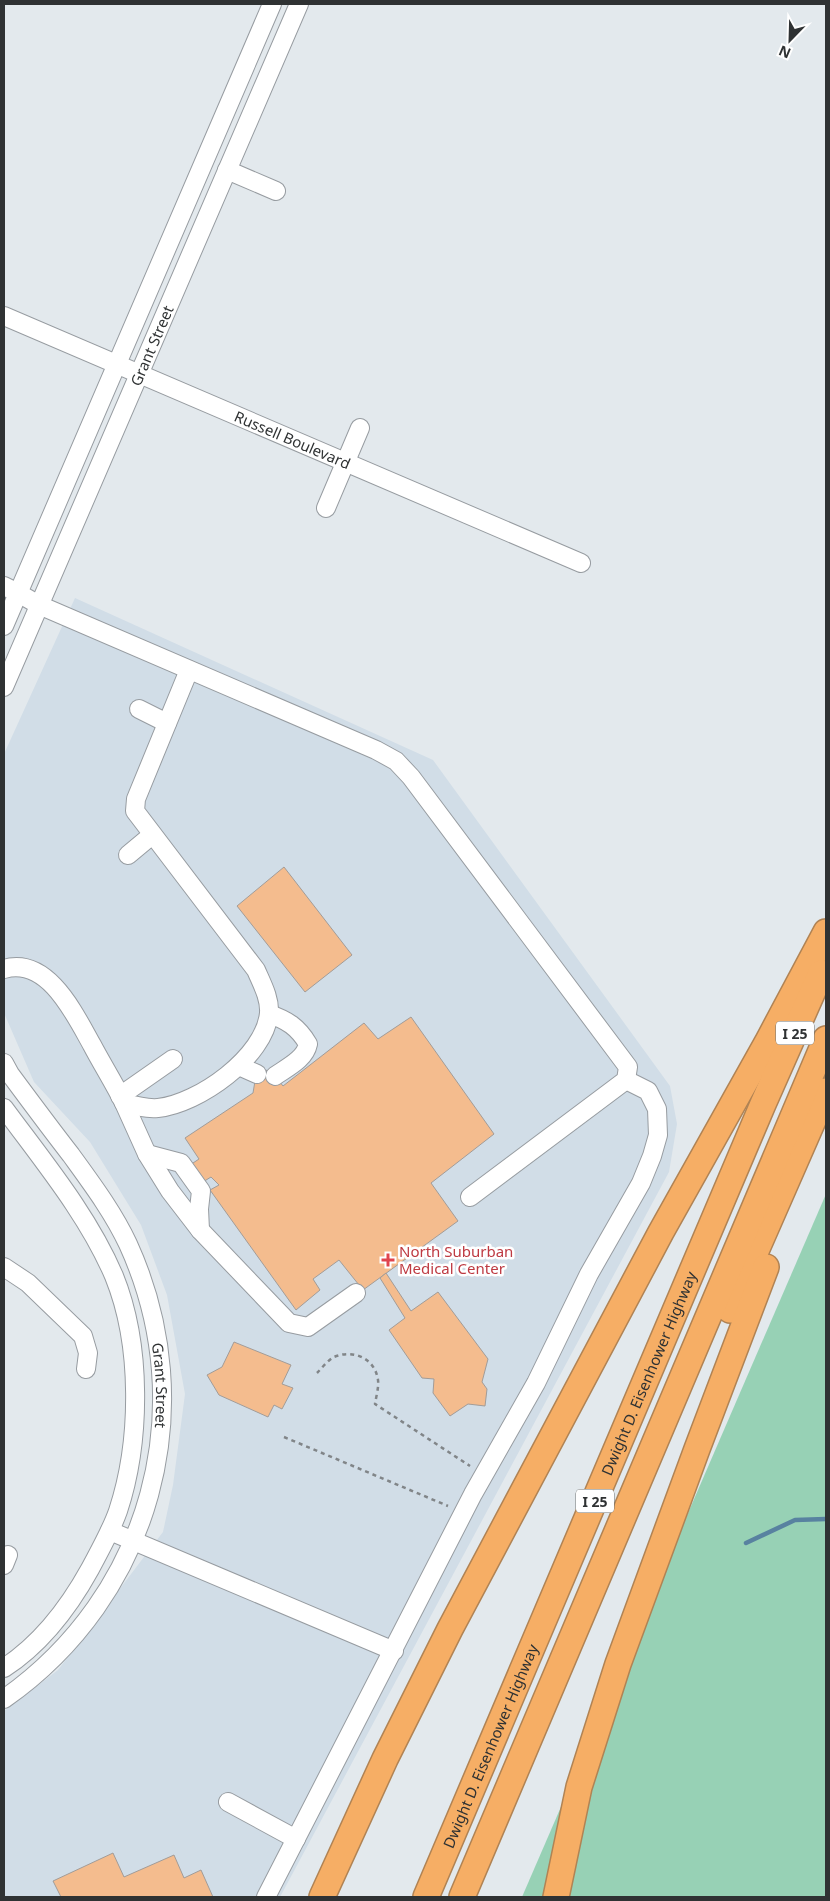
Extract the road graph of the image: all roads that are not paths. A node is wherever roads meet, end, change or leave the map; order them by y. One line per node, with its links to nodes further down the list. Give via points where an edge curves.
1 (272, 4): 3 (street, Grant Street)
2 (299, 4): 4 (street, Grant Street)
3 (248, 59): 4 (street); 8 (street, Grant Street)
4 (271, 69): 5 (street, Grant Street)
5 (227, 170): 6 (street); 9 (street, Grant Street)
6 (276, 191)
7 (4, 316): 8 (street, Russell Boulevard)
8 (116, 363): 9 (street, Russell Boulevard); 14 (street, Grant Street)
9 (139, 374): 11 (street, Russell Boulevard); 15 (street, Grant Street)
10 (360, 428): 11 (street)
11 (346, 462): 12 (street); 13 (street, Russell Boulevard)
12 (326, 508)
13 (581, 563)
14 (11, 589): 15 (street); 16 (street, Grant Street)
15 (39, 605): 17 (street); 18 (street, Grant Street)
16 (4, 626)
17 (189, 670): 20 (street); 33 (street, via 396,761 628,1067)
18 (4, 687)
19 (139, 709): 20 (street)
20 (167, 722): 21 (street, via 136,799 136,810)
21 (152, 835): 22 (street); 26 (street, via 256,970 268,998)
22 (128, 854)
23 (826, 932): 53 (highway, via 661,1232 450,1629 385,1759)
24 (826, 962): 36 (highway, Dwight D. Eisenhower Highway / I 25)
25 (4, 969): 35 (street, via 13,966 36,972 66,999)
26 (269, 1014): 30 (street, via 257,1045); 32 (street, via 287,1020 301,1032 308,1044 300,1059)
27 (826, 1039): 56 (highway)
28 (173, 1059): 35 (street)
29 (4, 1063): 46 (street, Grant Street, via 111,1212 128,1242 144,1284 159,1344 161,1407 154,1473)
30 (239, 1066): 31 (street); 35 (street, via 185,1101 158,1108 140,1107)
31 (256, 1074)
32 (275, 1076)
33 (626, 1080): 40 (street); 47 (street, via 648,1091 657,1109 658,1135 652,1156 536,1383 473,1494)
34 (826, 1091): 38 (highway)
35 (122, 1099): 39 (street)
36 (763, 1104): 54 (highway, Dwight D. Eisenhower Highway / I 25); 55 (highway, via 734,1206 699,1296)
37 (4, 1108): 45 (street, Grant Street, via 94,1237 121,1299 133,1354 136,1409 130,1466)
38 (807, 1136): 57 (highway, via 708,1360); 58 (highway, via 801,1179 618,1664 579,1788)
39 (147, 1154): 41 (street); 41 (street, via 181,1163 202,1191)
40 (470, 1197)
41 (200, 1230): 43 (street, via 289,1323 308,1327)
42 (4, 1267): 44 (street, via 28,1282 82,1336 88,1353)
43 (356, 1293)
44 (86, 1369)
45 (110, 1531): 46 (street); 48 (street, Grant Street, via 81,1586 58,1620)
46 (134, 1541): 47 (street); 49 (street, Grant Street, via 104,1598 80,1630 43,1669)
47 (394, 1651): 51 (street)
48 (4, 1668)
49 (4, 1699)
50 (228, 1802): 51 (street)
51 (296, 1840): 52 (street)
52 (266, 1897)
53 (322, 1897)
54 (426, 1897)
55 (446, 1897)
56 (462, 1897)
57 (480, 1897)
58 (556, 1897)

